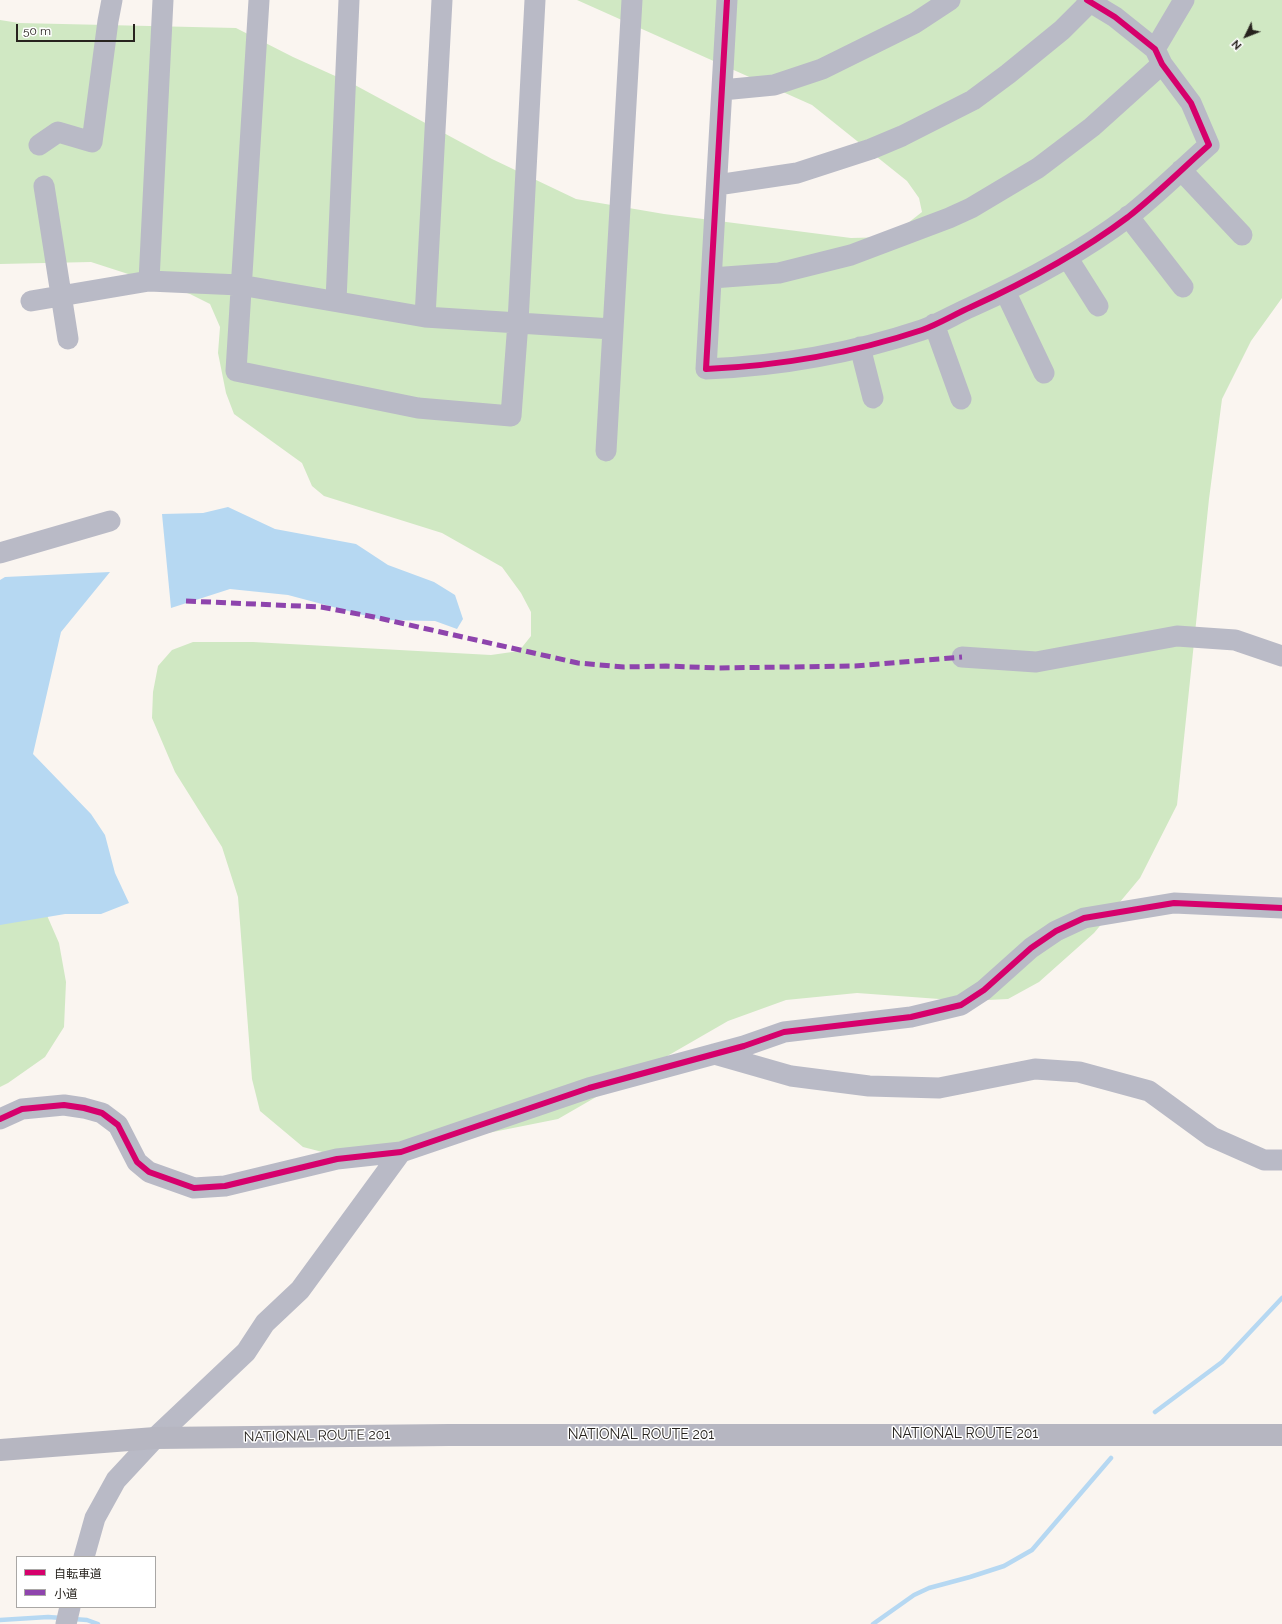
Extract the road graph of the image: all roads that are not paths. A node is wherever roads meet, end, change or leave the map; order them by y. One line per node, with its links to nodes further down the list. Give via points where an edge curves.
1 (112, 0): 14 (street, via 92,142 58,132)
2 (163, 0): 22 (street)
3 (259, 0): 23 (street)
4 (349, 0): 28 (street)
5 (442, 0): 30 (street)
6 (535, 0): 31 (street)
7 (632, 0): 33 (street)
8 (727, 0): 13 (street)
9 (950, 0): 13 (street, via 915,23 822,69 774,85)
10 (1184, 0): 12 (street)
11 (1089, 1): 12 (street, via 1115,17); 16 (street, via 1032,54 973,100 902,136 797,173)
12 (1158, 56): 15 (street, via 1191,103 1209,145); 21 (street, via 1092,127 1038,168 960,213 844,256 779,273)
13 (722, 90): 16 (street)
14 (39, 145)
15 (1181, 170): 18 (street); 19 (street)
16 (717, 185): 21 (street)
17 (44, 186): 26 (street)
18 (1128, 216): 20 (street); 24 (street)
19 (1242, 235)
20 (1067, 257): 25 (street); 29 (street)
21 (712, 278): 35 (street, via 706,369 745,367)
22 (149, 281): 23 (street); 26 (street)
23 (240, 285): 28 (street); 31 (street, via 236,371 418,408 511,416)
24 (1183, 287)
25 (1005, 291): 32 (street); 36 (street)
26 (61, 296): 27 (street); 34 (street)
27 (31, 301)
28 (336, 301): 30 (street)
29 (1098, 306)
30 (425, 317): 31 (street)
31 (518, 322): 33 (street)
32 (934, 324): 35 (street, via 923,330); 38 (street)
33 (612, 330): 39 (street)
34 (68, 339)
35 (860, 347): 37 (street)
36 (1044, 373)
37 (873, 398)
38 (961, 399)
39 (606, 451)
40 (110, 521): 41 (street)
41 (0, 553)
42 (1282, 656): 43 (street, via 1234,640 1177,636 1036,662)
43 (962, 657)
44 (1282, 908): 45 (street, via 1174,903 1084,918 1056,931 1030,948 984,990 961,1005 911,1017 784,1032)
45 (714, 1054): 47 (street, via 589,1088); 48 (street, via 791,1076 869,1086 939,1088 1035,1069 1079,1072 1149,1091 1212,1137 1264,1160)
46 (0, 1119): 47 (street, via 22,1109 64,1105 102,1113 118,1125 137,1162 149,1172 194,1188 225,1186 337,1159)
47 (401, 1152): 50 (street, via 300,1290 266,1324 246,1352)
48 (1282, 1160)
49 (1282, 1435): 50 (highway, NATIONAL ROUTE 201, via 449,1435)
50 (155, 1438): 51 (highway, NATIONAL ROUTE 201); 52 (street, via 116,1480 95,1518)
51 (0, 1450)
52 (84, 1556)

